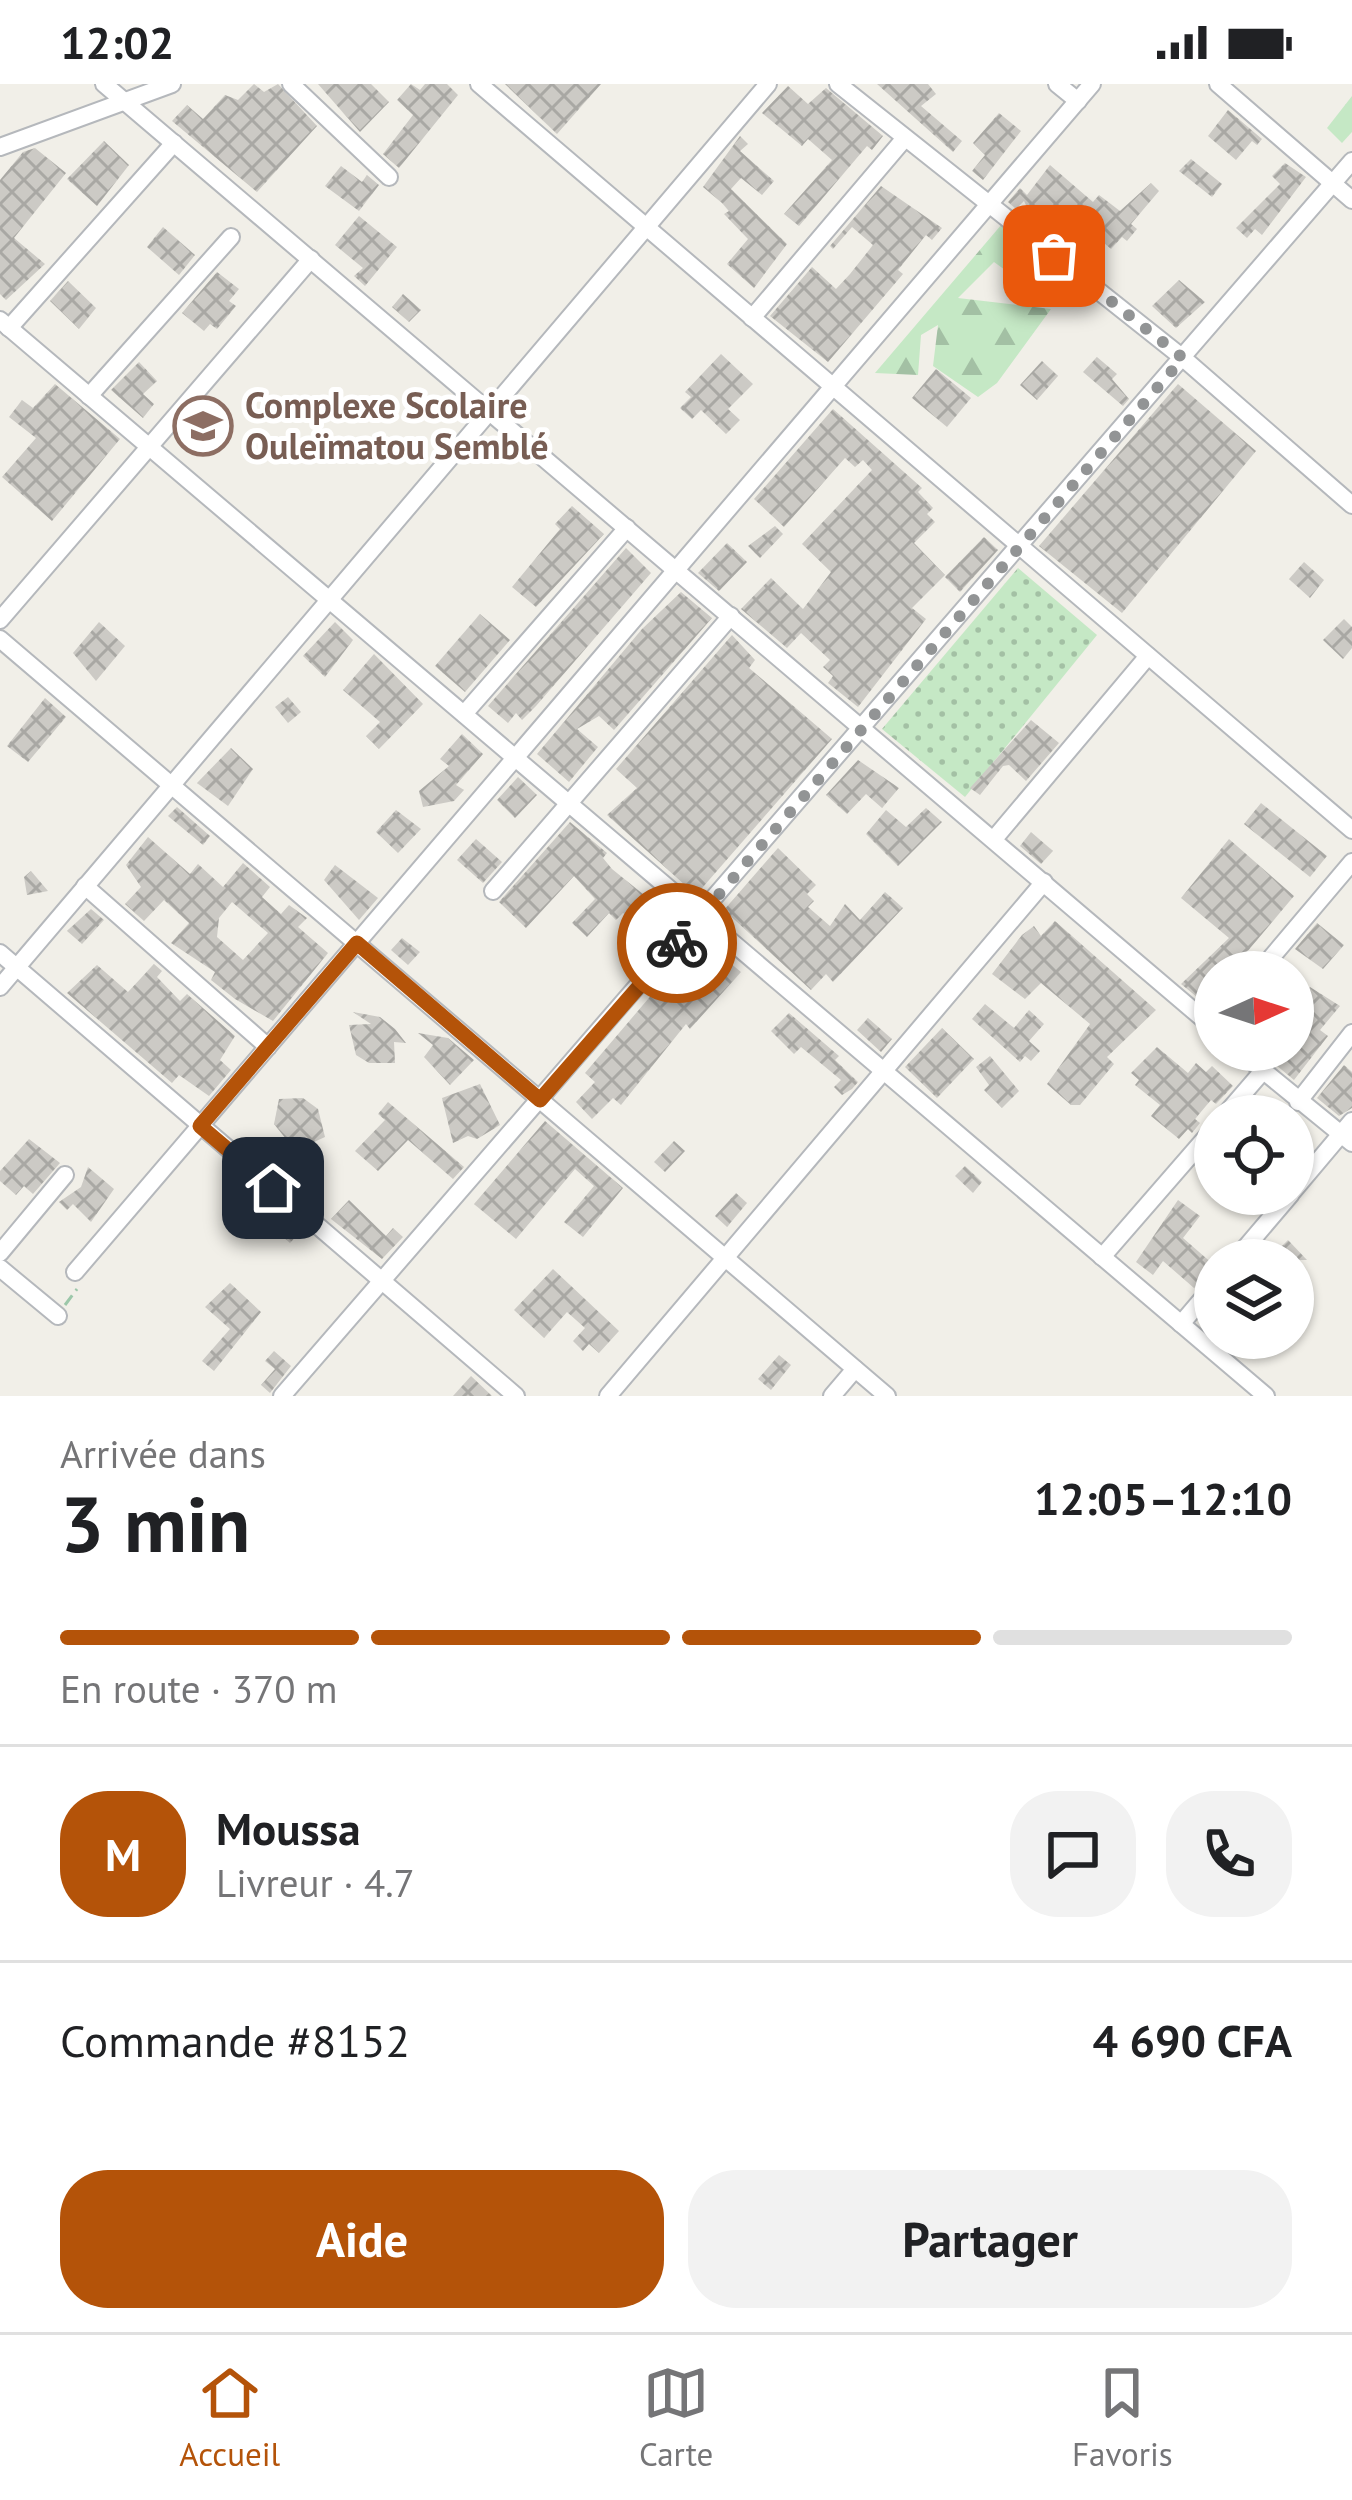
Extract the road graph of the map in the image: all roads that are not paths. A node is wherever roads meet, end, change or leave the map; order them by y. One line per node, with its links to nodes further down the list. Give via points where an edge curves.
1 (104, 84): 11 (street)
2 (135, 84): 11 (street)
3 (172, 84): 11 (street)
4 (291, 84): 17 (street)
5 (479, 84): 21 (street)
6 (768, 84): 21 (street)
7 (838, 84): 13 (street)
8 (1057, 84): 12 (street)
9 (1092, 84): 12 (street)
10 (1218, 84): 18 (street)
11 (122, 99): 14 (street); 15 (street)
12 (1078, 101): 20 (street)
13 (905, 138): 20 (street); 24 (street)
14 (174, 143): 23 (street); 25 (street)
15 (0, 148)
16 (1352, 161): 18 (street)
17 (389, 177)
18 (1332, 183): 19 (street); 26 (street)
19 (1352, 200)
20 (989, 205): 26 (street); 27 (street)
21 (646, 227): 24 (street); 29 (street)
22 (231, 237): 28 (street)
23 (310, 259): 29 (street); 30 (street)
24 (752, 318): 27 (street)
25 (5, 324): 28 (street)
26 (1183, 358): 31 (street); 33 (street)
27 (833, 387): 33 (street); 34 (street)
28 (89, 396): 30 (street)
29 (490, 411): 32 (street); 35 (street)
30 (147, 446): 35 (street); 37 (street)
31 (1352, 505)
32 (627, 527): 34 (street); 40 (street)
33 (1022, 548): 39 (street); 41 (street)
34 (676, 570): 36 (street); 42 (street)
35 (329, 600): 40 (street); 43 (street)
36 (730, 616): 41 (street); 44 (street)
37 (0, 620)
38 (0, 639): 43 (street)
39 (1148, 656): 45 (street); 46 (street)
40 (464, 715): 42 (street)
41 (864, 729): 46 (street); 51 (street)
42 (515, 758): 44 (street); 52 (street)
43 (171, 785): 49 (street); 52 (street)
44 (569, 803): 50 (street); 51 (street)
45 (1352, 830)
46 (994, 839): 48 (street)
47 (1352, 862): 53 (street)
48 (1044, 882): 57 (street); 60 (street)
49 (86, 886): 55 (street); 59 (street)
50 (493, 891)
51 (700, 916): 60 (street); 65 (street)
52 (357, 943): 59 (street); 65 (street)
53 (1277, 951)
54 (0, 953): 55 (street)
55 (16, 967): 56 (street); 67 (street)
56 (0, 987)
57 (1194, 1010)
58 (1352, 1033): 64 (street)
59 (268, 1046): 67 (street)
60 (884, 1071): 75 (street); 76 (street)
61 (1262, 1072): 62 (street); 63 (street)
62 (1242, 1095)
63 (1290, 1095)
64 (1303, 1095)
65 (540, 1100): 76 (street); 79 (street)
66 (1314, 1112): 68 (street)
67 (200, 1126): 78 (street); 79 (street)
68 (1348, 1133): 70 (street)
69 (1194, 1151): 75 (street)
70 (1314, 1169)
71 (65, 1175): 74 (street)
72 (1273, 1215): 73 (street)
73 (1253, 1239)
74 (0, 1253)
75 (1102, 1257): 82 (street)
76 (725, 1258): 83 (street); 86 (street)
77 (0, 1268): 81 (street)
78 (75, 1272)
79 (382, 1282): 84 (street); 85 (street)
80 (1194, 1309): 82 (street)
81 (58, 1316)
82 (1181, 1324): 89 (street)
83 (855, 1369): 87 (street); 88 (street)
84 (282, 1396)
85 (516, 1396)
86 (608, 1396)
87 (832, 1396)
88 (887, 1396)
89 (1266, 1396)

